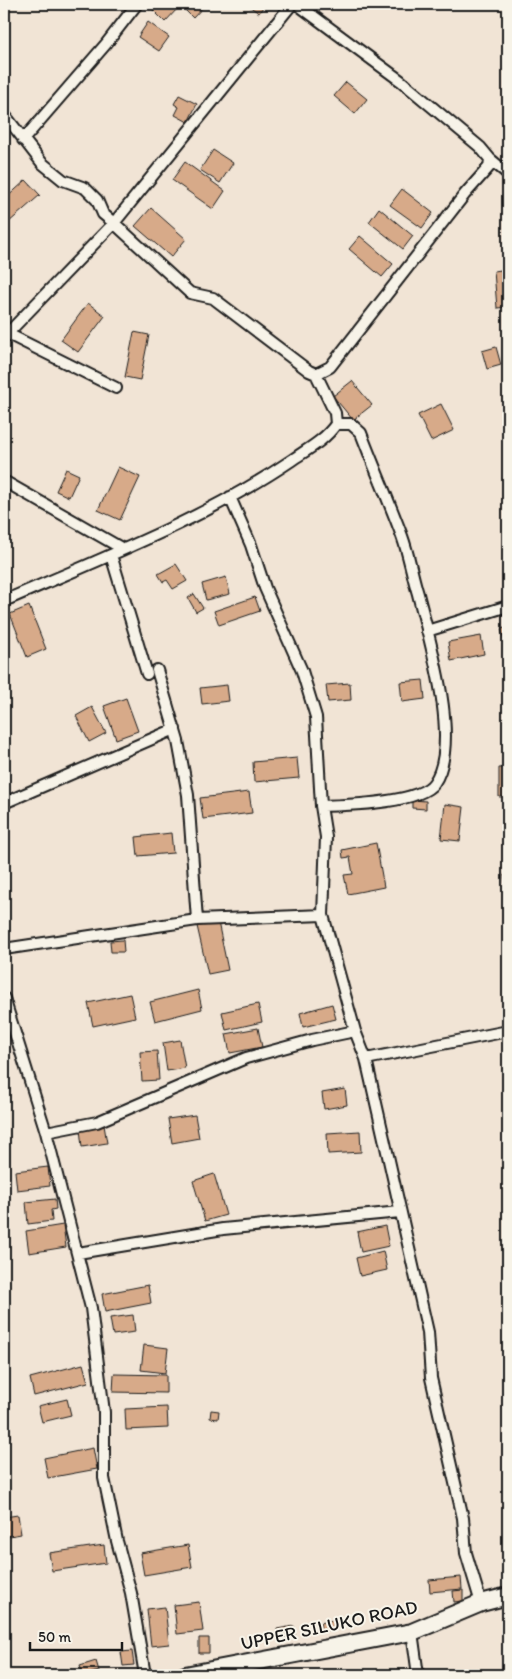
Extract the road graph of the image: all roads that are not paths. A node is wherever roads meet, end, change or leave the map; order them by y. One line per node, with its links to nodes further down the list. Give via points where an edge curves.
1 (137, 4): 5 (street)
2 (292, 4): 8 (street)
3 (297, 4): 6 (street, via 401,81)
4 (4, 114): 5 (street)
5 (23, 140): 8 (street, via 63,180 85,188 103,214)
6 (490, 159): 7 (street); 10 (street, via 489,166 330,367)
7 (508, 174)
8 (114, 223): 9 (street); 10 (street, via 190,294 213,298)
9 (5, 333): 11 (street)
10 (316, 374): 12 (street, via 335,413)
11 (116, 388)
12 (336, 424): 14 (street, via 328,436); 19 (street, via 351,424 361,434 402,537)
13 (4, 481): 15 (street)
14 (230, 497): 15 (street); 24 (street, via 302,671 316,717)
15 (123, 549): 16 (street)
16 (111, 555): 17 (street); 21 (street)
17 (4, 601)
18 (508, 606): 19 (street)
19 (427, 631): 24 (street, via 437,666 445,735 442,765 433,785 412,796 366,805)
20 (157, 670): 22 (street)
21 (147, 674)
22 (174, 729): 23 (street); 26 (street, via 188,794)
23 (4, 803)
24 (320, 806): 25 (street, via 326,837)
25 (323, 915): 26 (street); 30 (street)
26 (197, 920): 27 (street)
27 (4, 949)
28 (4, 998): 32 (street)
29 (508, 1031): 31 (street)
30 (355, 1032): 31 (street); 32 (street, via 246,1058 97,1122)
31 (366, 1059): 33 (street)
32 (46, 1132): 34 (street)
33 (400, 1212): 34 (street, via 223,1229); 36 (street, via 428,1332 431,1378 462,1518 466,1553)
34 (78, 1253): 38 (street, via 91,1308 104,1412 104,1478 131,1593)
35 (508, 1596): 36 (main road, UPPER SILUKO ROAD)
36 (481, 1603): 37 (main road, UPPER SILUKO ROAD)
37 (412, 1632): 39 (main road, UPPER SILUKO ROAD); 40 (street)
38 (145, 1675)
39 (185, 1675)
40 (418, 1675)

